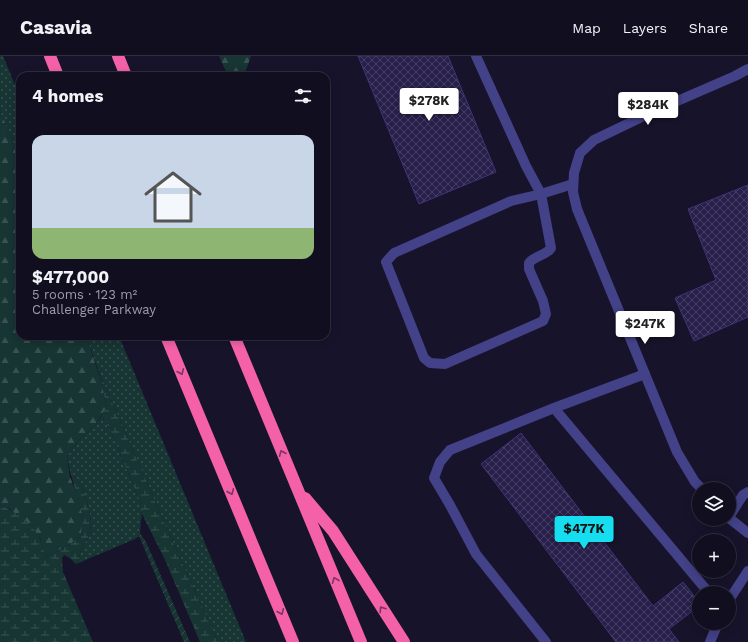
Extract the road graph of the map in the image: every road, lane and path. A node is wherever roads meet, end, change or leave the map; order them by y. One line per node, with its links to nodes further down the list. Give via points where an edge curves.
1 (50, 56): 5 (highway)
2 (118, 56): 6 (highway)
3 (476, 56): 8 (street)
4 (748, 69): 7 (street, via 594,140 580,153)
5 (56, 72)
6 (124, 72)
7 (573, 184): 8 (street); 11 (street, via 577,209)
8 (541, 194): 8 (street, via 511,201 394,253 386,262 424,358 430,363 445,364 543,321 546,314 543,301 529,269 532,259 551,248)
9 (168, 340): 23 (highway, one-way to 23)
10 (236, 340): 14 (highway, one-way to 10)
11 (645, 374): 12 (street); 13 (street, via 677,452)
12 (554, 408): 20 (street); 26 (street, via 450,450 440,462 434,478 476,554)
13 (696, 482)
14 (297, 489): 24 (highway, one-way to 14); 25 (highway, one-way to 14, via 333,531)
15 (748, 492): 16 (street)
16 (736, 506)
17 (736, 523): 18 (street)
18 (748, 533)
19 (748, 571): 21 (street)
20 (703, 586)
21 (736, 589)
22 (715, 630): 27 (street)
23 (293, 642)
24 (361, 642)
25 (404, 642)
26 (546, 642)
27 (710, 642)

